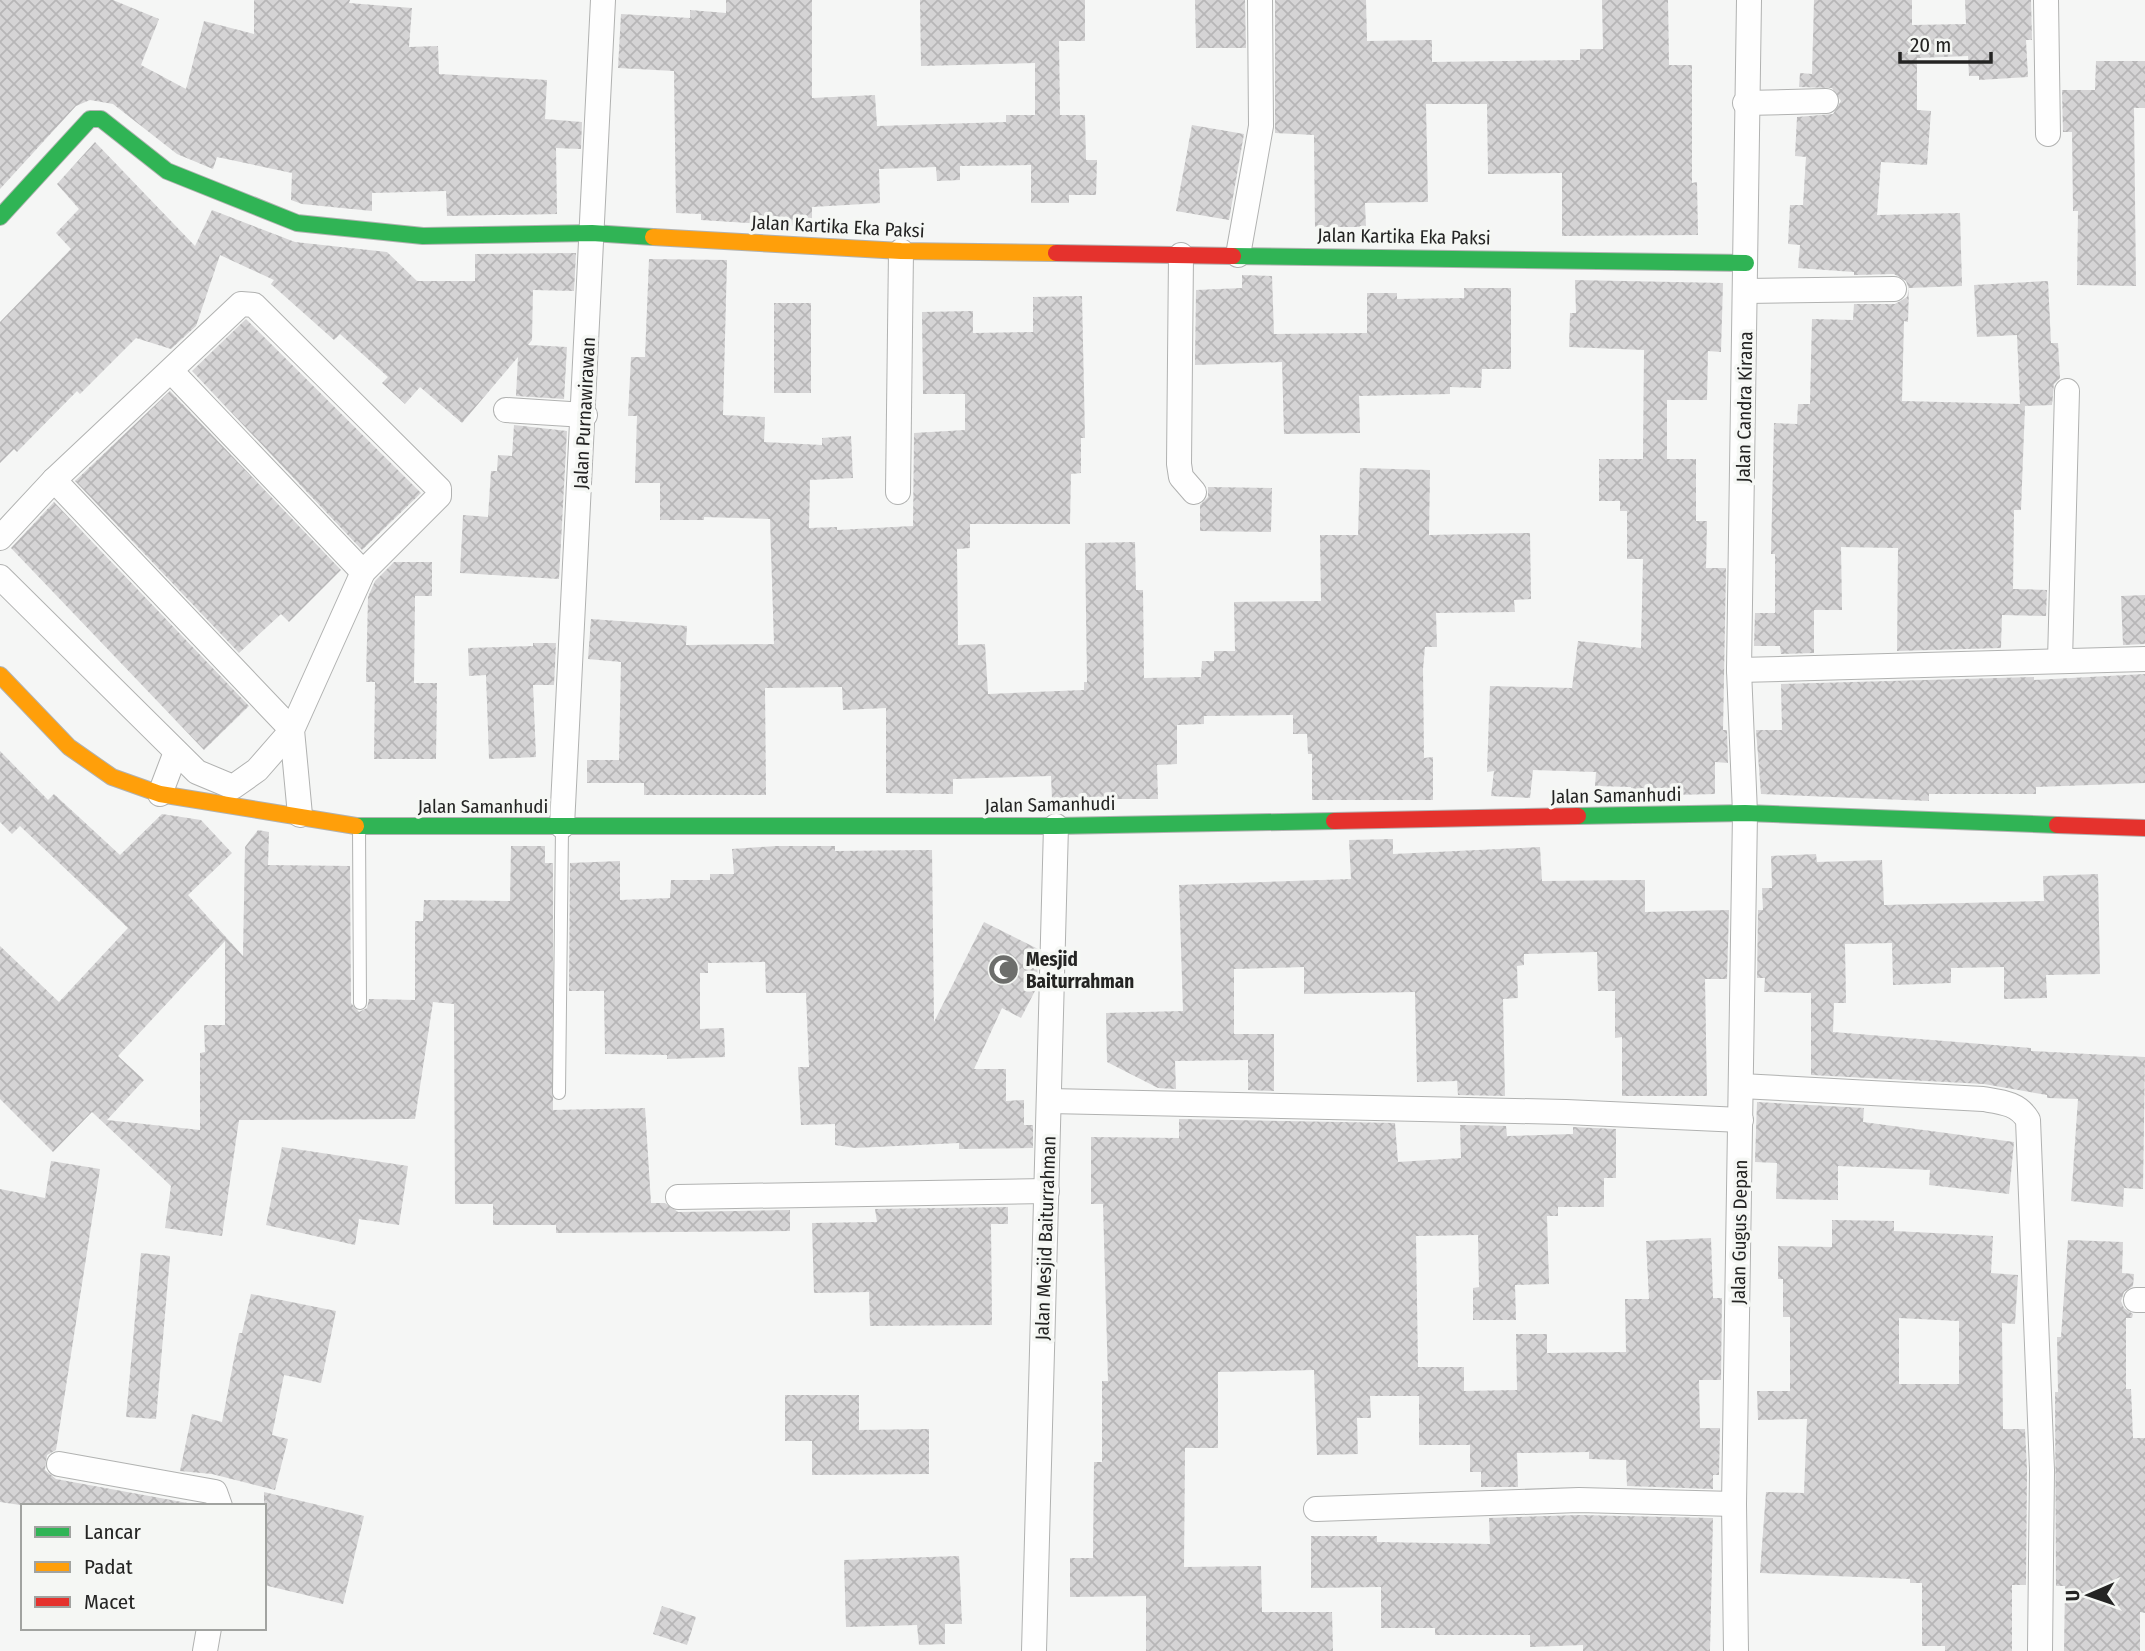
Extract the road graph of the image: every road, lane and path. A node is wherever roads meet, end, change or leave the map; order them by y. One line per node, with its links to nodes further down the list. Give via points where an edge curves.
1 (603, 0): 9 (street, Jalan Purnawirawan)
2 (1260, 0): 12 (street, via 1261,126)
3 (1749, 0): 6 (street, Jalan Candra Kirana)
4 (2046, 0): 7 (street)
5 (1826, 101): 6 (street)
6 (1745, 103): 13 (street, Jalan Candra Kirana)
7 (2048, 134)
8 (0, 216): 9 (street, Jalan Kartika Eka Paksi, via 90,119 101,119 167,171 297,223 423,236)
9 (592, 233): 10 (street, Jalan Kartika Eka Paksi); 19 (street, Jalan Purnawirawan)
10 (901, 251): 11 (street, Jalan Kartika Eka Paksi); 21 (street)
11 (1181, 254): 12 (street, Jalan Kartika Eka Paksi); 22 (street, via 1179,464 1181,477)
12 (1238, 255): 13 (street, Jalan Kartika Eka Paksi)
13 (1746, 263): 15 (street, Jalan Candra Kirana)
14 (1894, 289): 15 (street)
15 (1746, 292): 28 (street, Jalan Candra Kirana)
16 (172, 372): 20 (street); 24 (street); 24 (street, via 242,304 254,305 437,484 439,496)
17 (2067, 391): 27 (street)
18 (506, 410): 19 (street)
19 (585, 415): 35 (street, Jalan Purnawirawan)
20 (54, 480): 23 (street); 30 (street)
21 (898, 492)
22 (1194, 492)
23 (0, 538)
24 (363, 572): 30 (street)
25 (0, 577): 31 (street)
26 (2145, 659): 27 (street)
27 (2060, 661): 28 (street)
28 (1740, 670): 33 (street, Jalan Candra Kirana)
29 (0, 675): 32 (street, Jalan Samanhudi, via 69,747 112,777)
30 (292, 730): 31 (street, via 257,770 233,787 197,772); 34 (street)
31 (176, 752): 32 (street)
32 (160, 794): 34 (street, Jalan Samanhudi)
33 (1745, 813): 36 (street, Jalan Samanhudi); 38 (street, Jalan Samanhudi); 40 (street, Jalan Gugus Depan)
34 (300, 815): 37 (street, Jalan Samanhudi)
35 (562, 826): 36 (street, Jalan Samanhudi); 37 (street, Jalan Samanhudi); 41 (lane)
36 (1056, 826): 42 (street, Jalan Mesjid Baiturrahman)
37 (359, 827): 39 (lane)
38 (2145, 828)
39 (360, 1003)
40 (1741, 1086): 43 (street, Jalan Gugus Depan); 54 (street, via 1983,1099 2009,1104 2028,1120 2042,1470)
41 (559, 1093)
42 (1049, 1101): 43 (street); 44 (street, Jalan Mesjid Baiturrahman)
43 (1741, 1120): 48 (street, Jalan Gugus Depan)
44 (1047, 1191): 45 (street); 52 (street, Jalan Mesjid Baiturrahman)
45 (678, 1198)
46 (59, 1464): 47 (street, via 215,1492)
47 (219, 1504)
48 (1734, 1504): 49 (street, via 1578,1500); 53 (street, Jalan Gugus Depan)
49 (1316, 1509)
50 (209, 1630): 51 (street)
51 (205, 1651)
52 (1034, 1651)
53 (1736, 1651)
54 (2040, 1651)

